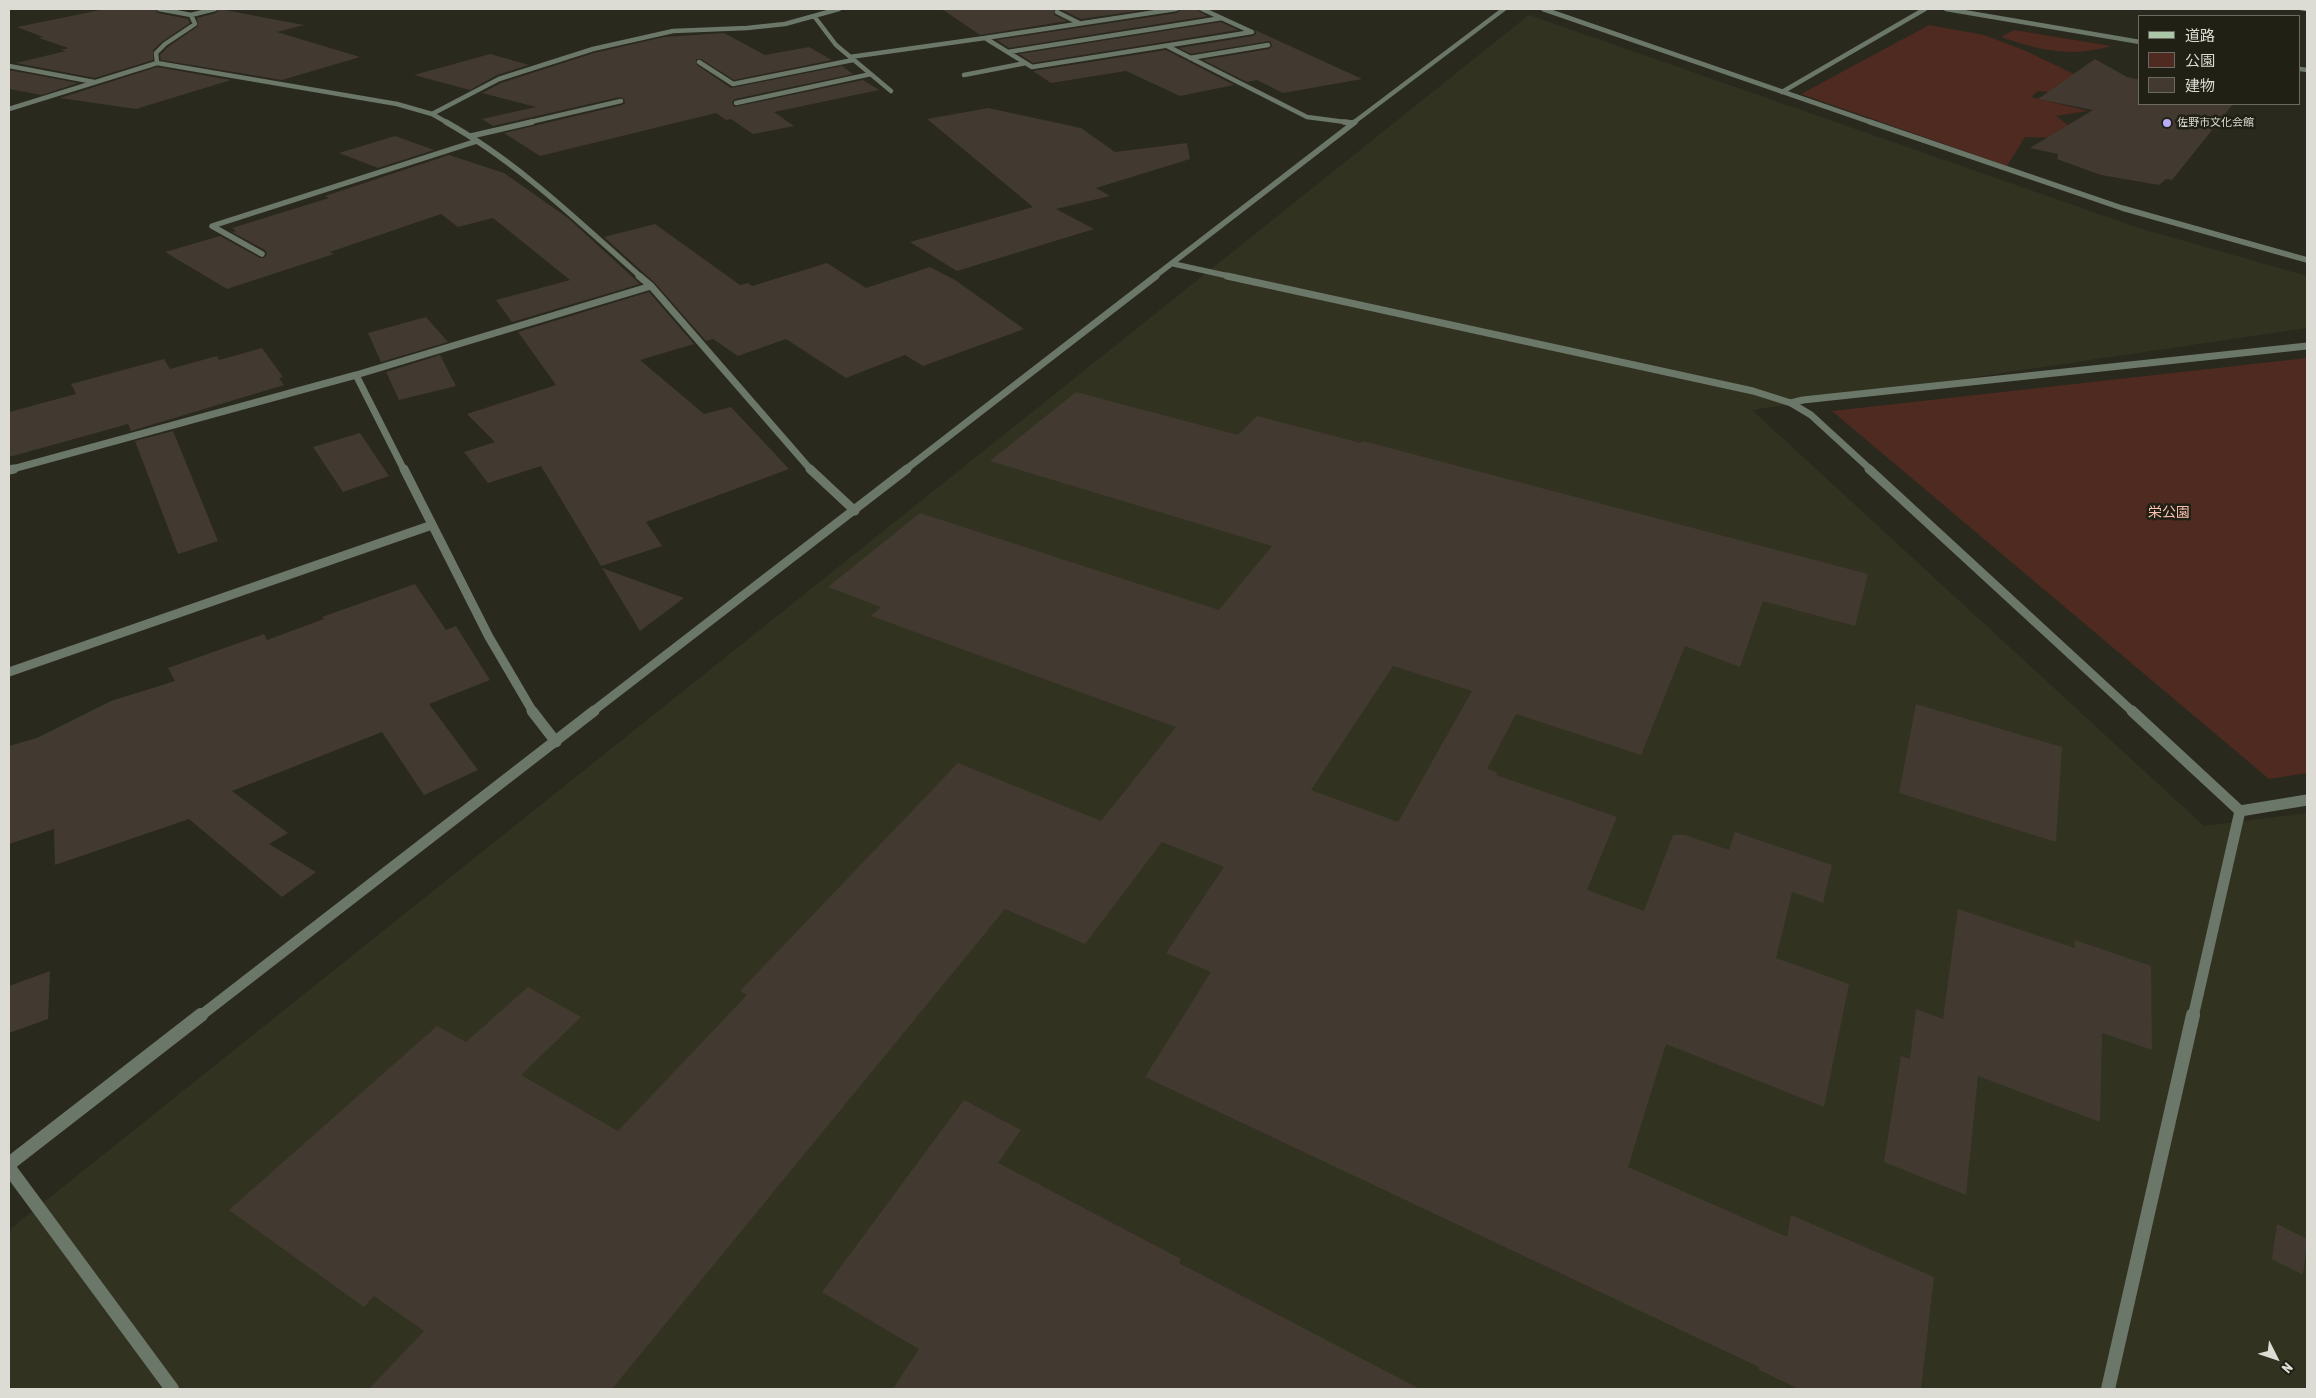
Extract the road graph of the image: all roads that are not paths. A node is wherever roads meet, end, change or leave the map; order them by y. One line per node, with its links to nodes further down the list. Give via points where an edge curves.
1 (158, 9): 13 (street)
2 (215, 9): 13 (street)
3 (838, 9): 14 (street)
4 (1176, 9): 16 (street)
5 (1202, 9): 15 (street)
6 (1504, 9): 37 (street)
7 (1543, 9): 32 (street)
8 (1925, 9): 32 (street)
9 (1946, 9): 18 (street)
10 (2301, 9): 11 (main road)
11 (2307, 10)
12 (1057, 12): 16 (street)
13 (191, 16): 25 (street, via 195,24 156,53)
14 (814, 16): 22 (street, via 836,45); 36 (street, via 785,24 673,31 594,49 499,79)
15 (1222, 18): 19 (street, via 1252,32); 21 (street)
16 (1079, 23): 17 (street)
17 (985, 38): 21 (street); 22 (street)
18 (2138, 42)
19 (1167, 46): 23 (street); 26 (street, via 1032,67)
20 (1268, 46): 23 (street)
21 (1008, 52): 26 (street)
22 (851, 58): 24 (street, via 733,84); 28 (street)
23 (1190, 58): 37 (street, via 1307,117)
24 (700, 62)
25 (157, 63): 30 (street); 36 (street, via 397,104)
26 (1026, 63): 29 (street)
27 (9, 66): 30 (street)
28 (871, 74): 31 (street); 34 (street)
29 (964, 75)
30 (95, 82): 35 (street)
31 (891, 90)
32 (1782, 92): 40 (street, via 2122,208)
33 (621, 101): 38 (street)
34 (736, 103)
35 (10, 108)
36 (432, 114): 38 (street)
37 (1353, 123): 41 (street)
38 (474, 139): 39 (street, via 212,226); 42 (street, via 528,178)
39 (262, 254)
40 (2307, 260)
41 (1174, 264): 45 (street, via 1752,391); 47 (street)
42 (651, 286): 44 (street); 47 (street, via 806,464)
43 (2307, 346): 45 (street)
44 (356, 375): 46 (street); 48 (street)
45 (1791, 403): 52 (street, via 1811,415)
46 (9, 470)
47 (855, 511): 50 (street)
48 (432, 525): 49 (street); 50 (street, via 489,637 535,716)
49 (9, 672)
50 (556, 742): 53 (street)
51 (2307, 800): 52 (street)
52 (2240, 811): 55 (street)
53 (9, 1166): 54 (street)
54 (172, 1389)
55 (2108, 1389)

